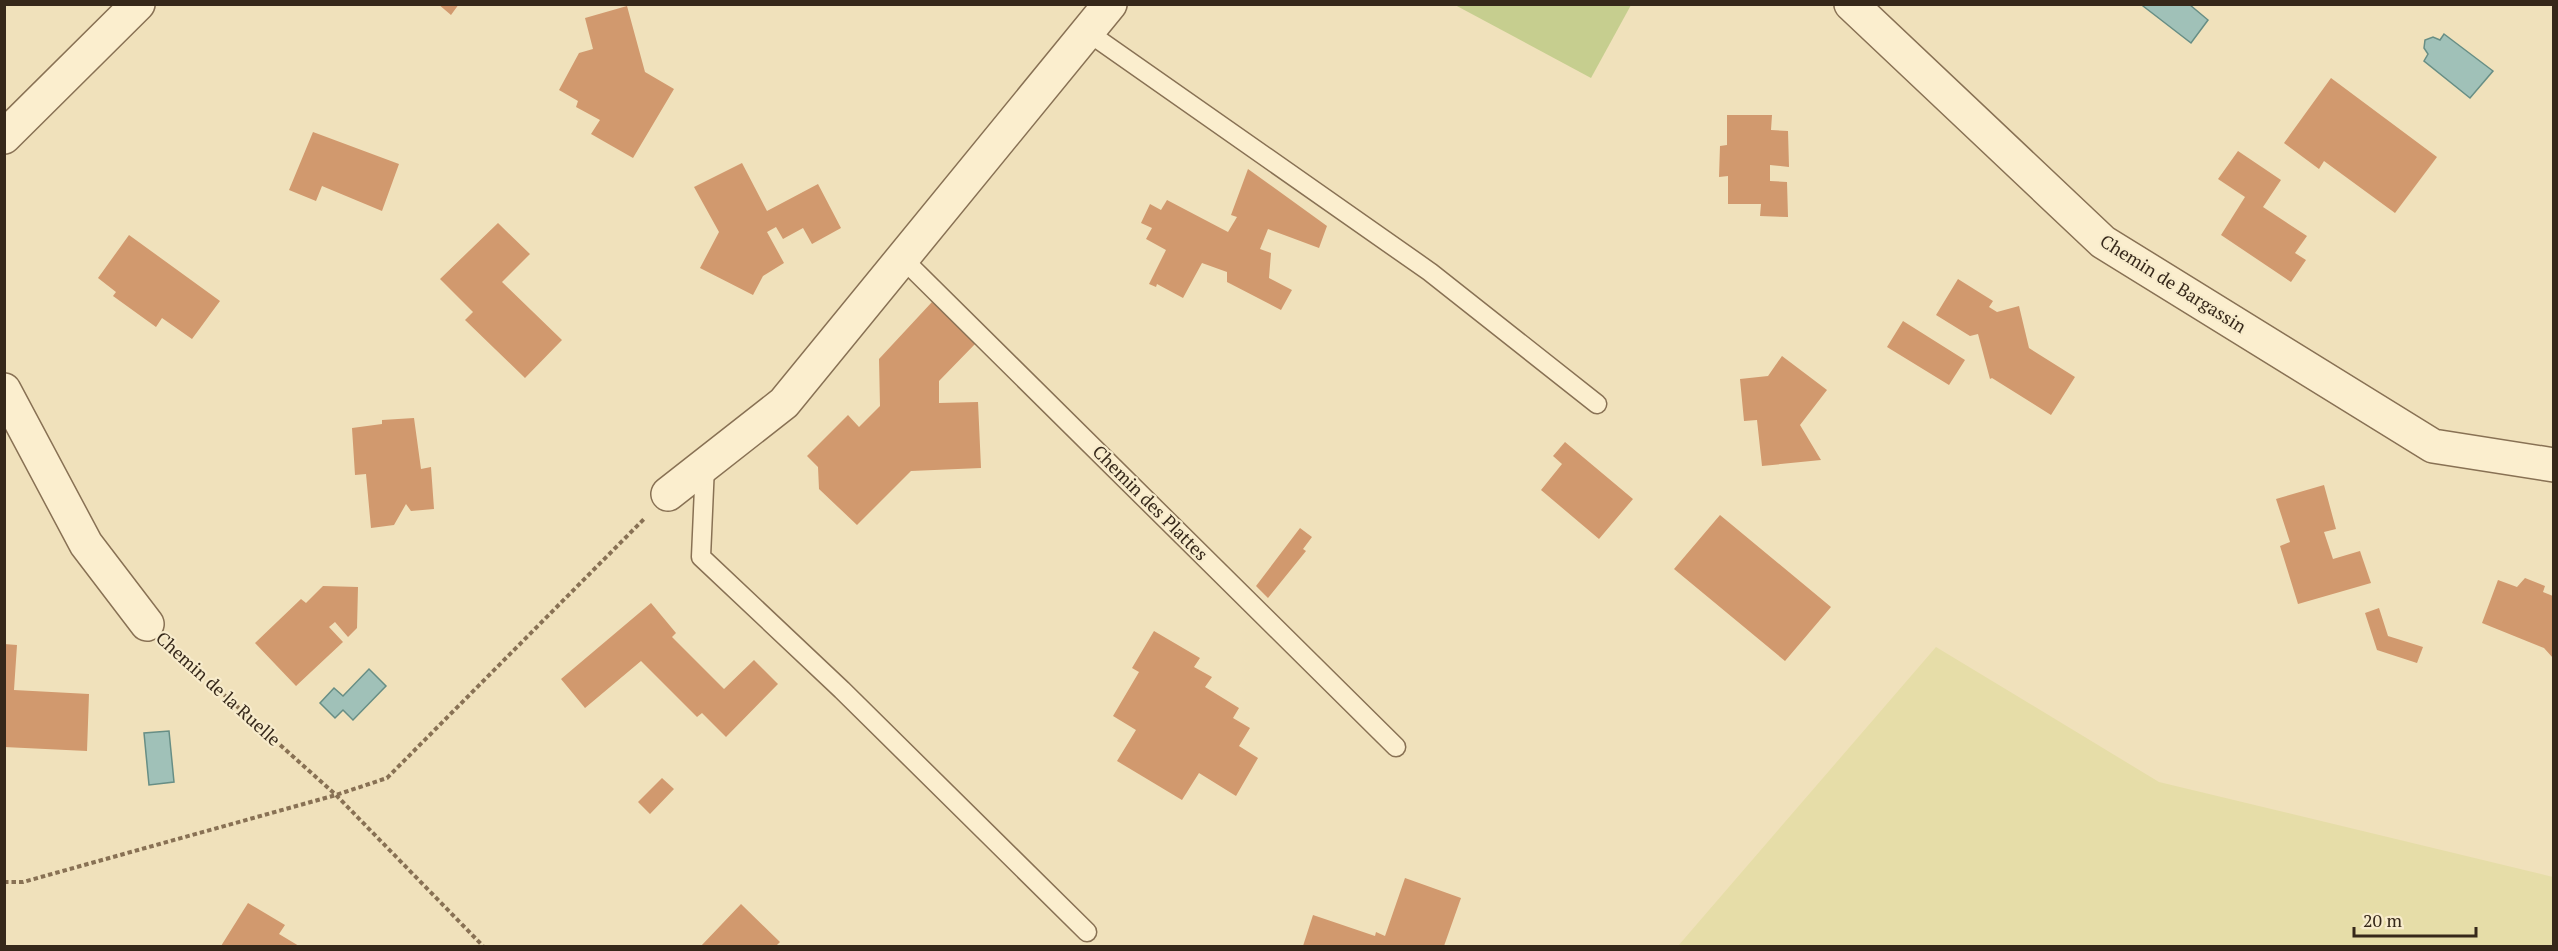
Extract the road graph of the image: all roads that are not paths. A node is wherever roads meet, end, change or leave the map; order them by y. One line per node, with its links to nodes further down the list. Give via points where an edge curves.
1 (138, 4): 5 (street)
2 (1110, 4): 4 (street)
3 (1851, 4): 10 (street, Chemin de Bargassin, via 2103,242 2433,446)
4 (1089, 33): 6 (street); 8 (lane, via 1430,272)
5 (4, 137)
6 (903, 259): 9 (street, via 784,403); 13 (lane, Chemin des Plattes)
7 (4, 390): 12 (street, Chemin de la Ruelle, via 86,544)
8 (1597, 404)
9 (705, 465): 11 (street); 14 (lane, via 701,557)
10 (2553, 465)
11 (668, 494)
12 (147, 624)
13 (1396, 747)
14 (1087, 932)

